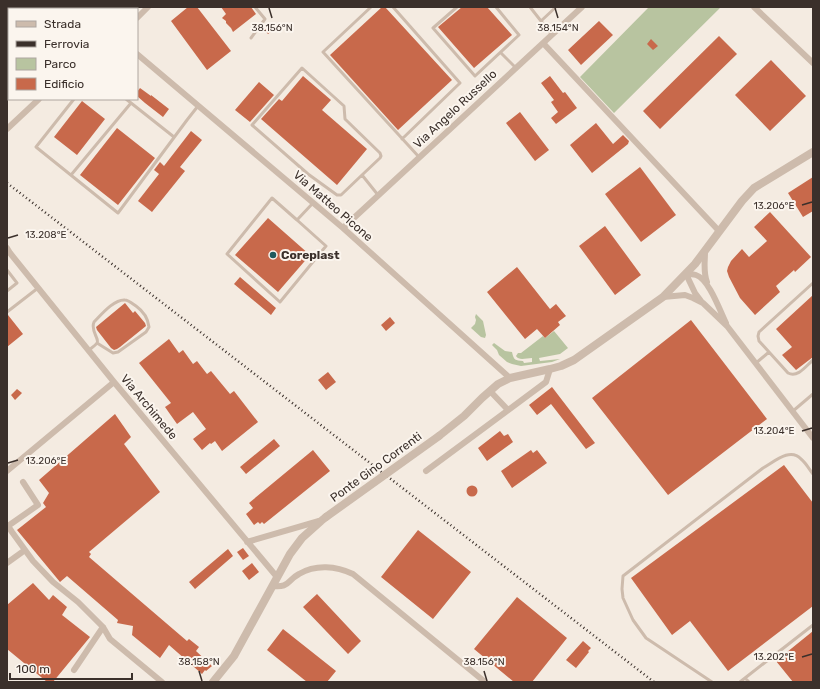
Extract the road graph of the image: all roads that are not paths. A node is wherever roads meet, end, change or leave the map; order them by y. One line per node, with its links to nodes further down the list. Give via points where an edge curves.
1 (148, 7): 11 (street)
2 (255, 7): 14 (lane, via 265,19)
3 (371, 7): 27 (lane, via 323,52)
4 (394, 7): 27 (lane, via 460,83)
5 (457, 7): 16 (lane, via 433,28 476,76)
6 (496, 7): 16 (lane, via 519,35)
7 (530, 7): 12 (lane)
8 (556, 7): 12 (lane)
9 (582, 7): 13 (street, Via Angelo Russello)
10 (754, 7): 18 (street)
11 (138, 17)
12 (541, 21): 13 (lane)
13 (552, 35): 15 (street, Via Angelo Russello)
14 (251, 38)
15 (542, 43): 19 (street, Via Angelo Russello); 36 (street)
16 (501, 53): 19 (lane)
17 (138, 55): 24 (street, Via Matteo Picone)
18 (813, 63)
19 (516, 68): 29 (street, Via Angelo Russello)
20 (38, 100): 25 (street)
21 (73, 100): 30 (lane, via 36,147)
22 (127, 100): 23 (lane)
23 (131, 103): 26 (lane); 30 (lane)
24 (198, 106): 26 (lane); 33 (street, Via Matteo Picone)
25 (7, 129)
26 (174, 137): 30 (lane, via 118,213)
27 (402, 139): 29 (lane)
28 (813, 152): 36 (street, Ponte Gino Correnti, via 754,188)
29 (419, 157): 32 (street, Via Angelo Russello)
30 (71, 175)
31 (362, 175): 31 (lane, via 341,194 336,195 252,125 302,68 344,106 345,119 380,153 380,158); 32 (lane)
32 (378, 195): 35 (street, Via Angelo Russello)
33 (313, 203): 34 (lane); 35 (street, Via Matteo Picone)
34 (297, 220): 34 (lane, via 272,198 227,254 280,302 326,246)
35 (343, 228): 55 (street, Via Matteo Picone)
36 (719, 231): 38 (street, Ponte Gino Correnti)
37 (8, 252): 42 (street, Via Archimede)
38 (705, 252): 40 (street, Ponte Gino Correnti); 43 (street, via 705,278)
39 (7, 270): 44 (lane, via 17,283)
40 (686, 274): 43 (street, via 696,275); 45 (street, Ponte Gino Correnti); 46 (street)
41 (813, 283): 51 (lane, via 759,332 759,340)
42 (38, 288): 47 (lane); 50 (street, Via Archimede)
43 (709, 288): 48 (street)
44 (7, 291)
45 (663, 297): 46 (street, via 685,295); 54 (street, Ponte Gino Correnti, via 574,360)
46 (703, 303): 48 (street)
47 (7, 312)
48 (728, 326): 53 (street)
49 (97, 343): 49 (lane, via 92,325 111,306 125,300 144,313 149,327 146,332 118,352 113,354); 50 (lane)
50 (89, 350): 56 (street, Via Archimede)
51 (769, 352): 52 (lane, via 791,374 797,374); 53 (lane)
52 (813, 360)
53 (756, 364): 60 (street)
54 (550, 369): 55 (street, Ponte Gino Correnti); 59 (street, via 546,382)
55 (510, 378): 57 (street, Ponte Gino Correnti)
56 (114, 382): 62 (street); 67 (street, Via Archimede)
57 (490, 391): 59 (street); 66 (street, Ponte Gino Correnti, bridge, via 439,436)
58 (813, 394): 60 (lane)
59 (508, 410): 63 (street)
60 (792, 411): 61 (street)
61 (813, 438)
62 (7, 471)
63 (426, 472)
64 (813, 474): 79 (lane, via 800,458 788,454 763,468 623,576 624,598 633,620 646,638)
65 (23, 482): 68 (street, via 38,505 8,526)
66 (324, 519): 67 (street); 70 (street, Ponte Gino Correnti, via 302,538)
67 (247, 542): 70 (street, Via Archimede)
68 (25, 550): 69 (street); 73 (street, via 52,582)
69 (7, 563)
70 (277, 577): 71 (street, Ponte Gino Correnti)
71 (272, 586): 77 (street, Ponte Gino Correnti, via 234,656); 78 (street, via 287,585 298,574 314,567 343,569 353,574)
72 (813, 625): 75 (lane)
73 (104, 627): 74 (street); 76 (street, via 110,639)
74 (74, 670)
75 (745, 678): 80 (lane); 81 (lane)
76 (162, 682)
77 (213, 682)
78 (485, 682)
79 (712, 682)
80 (740, 682)
81 (749, 682)

